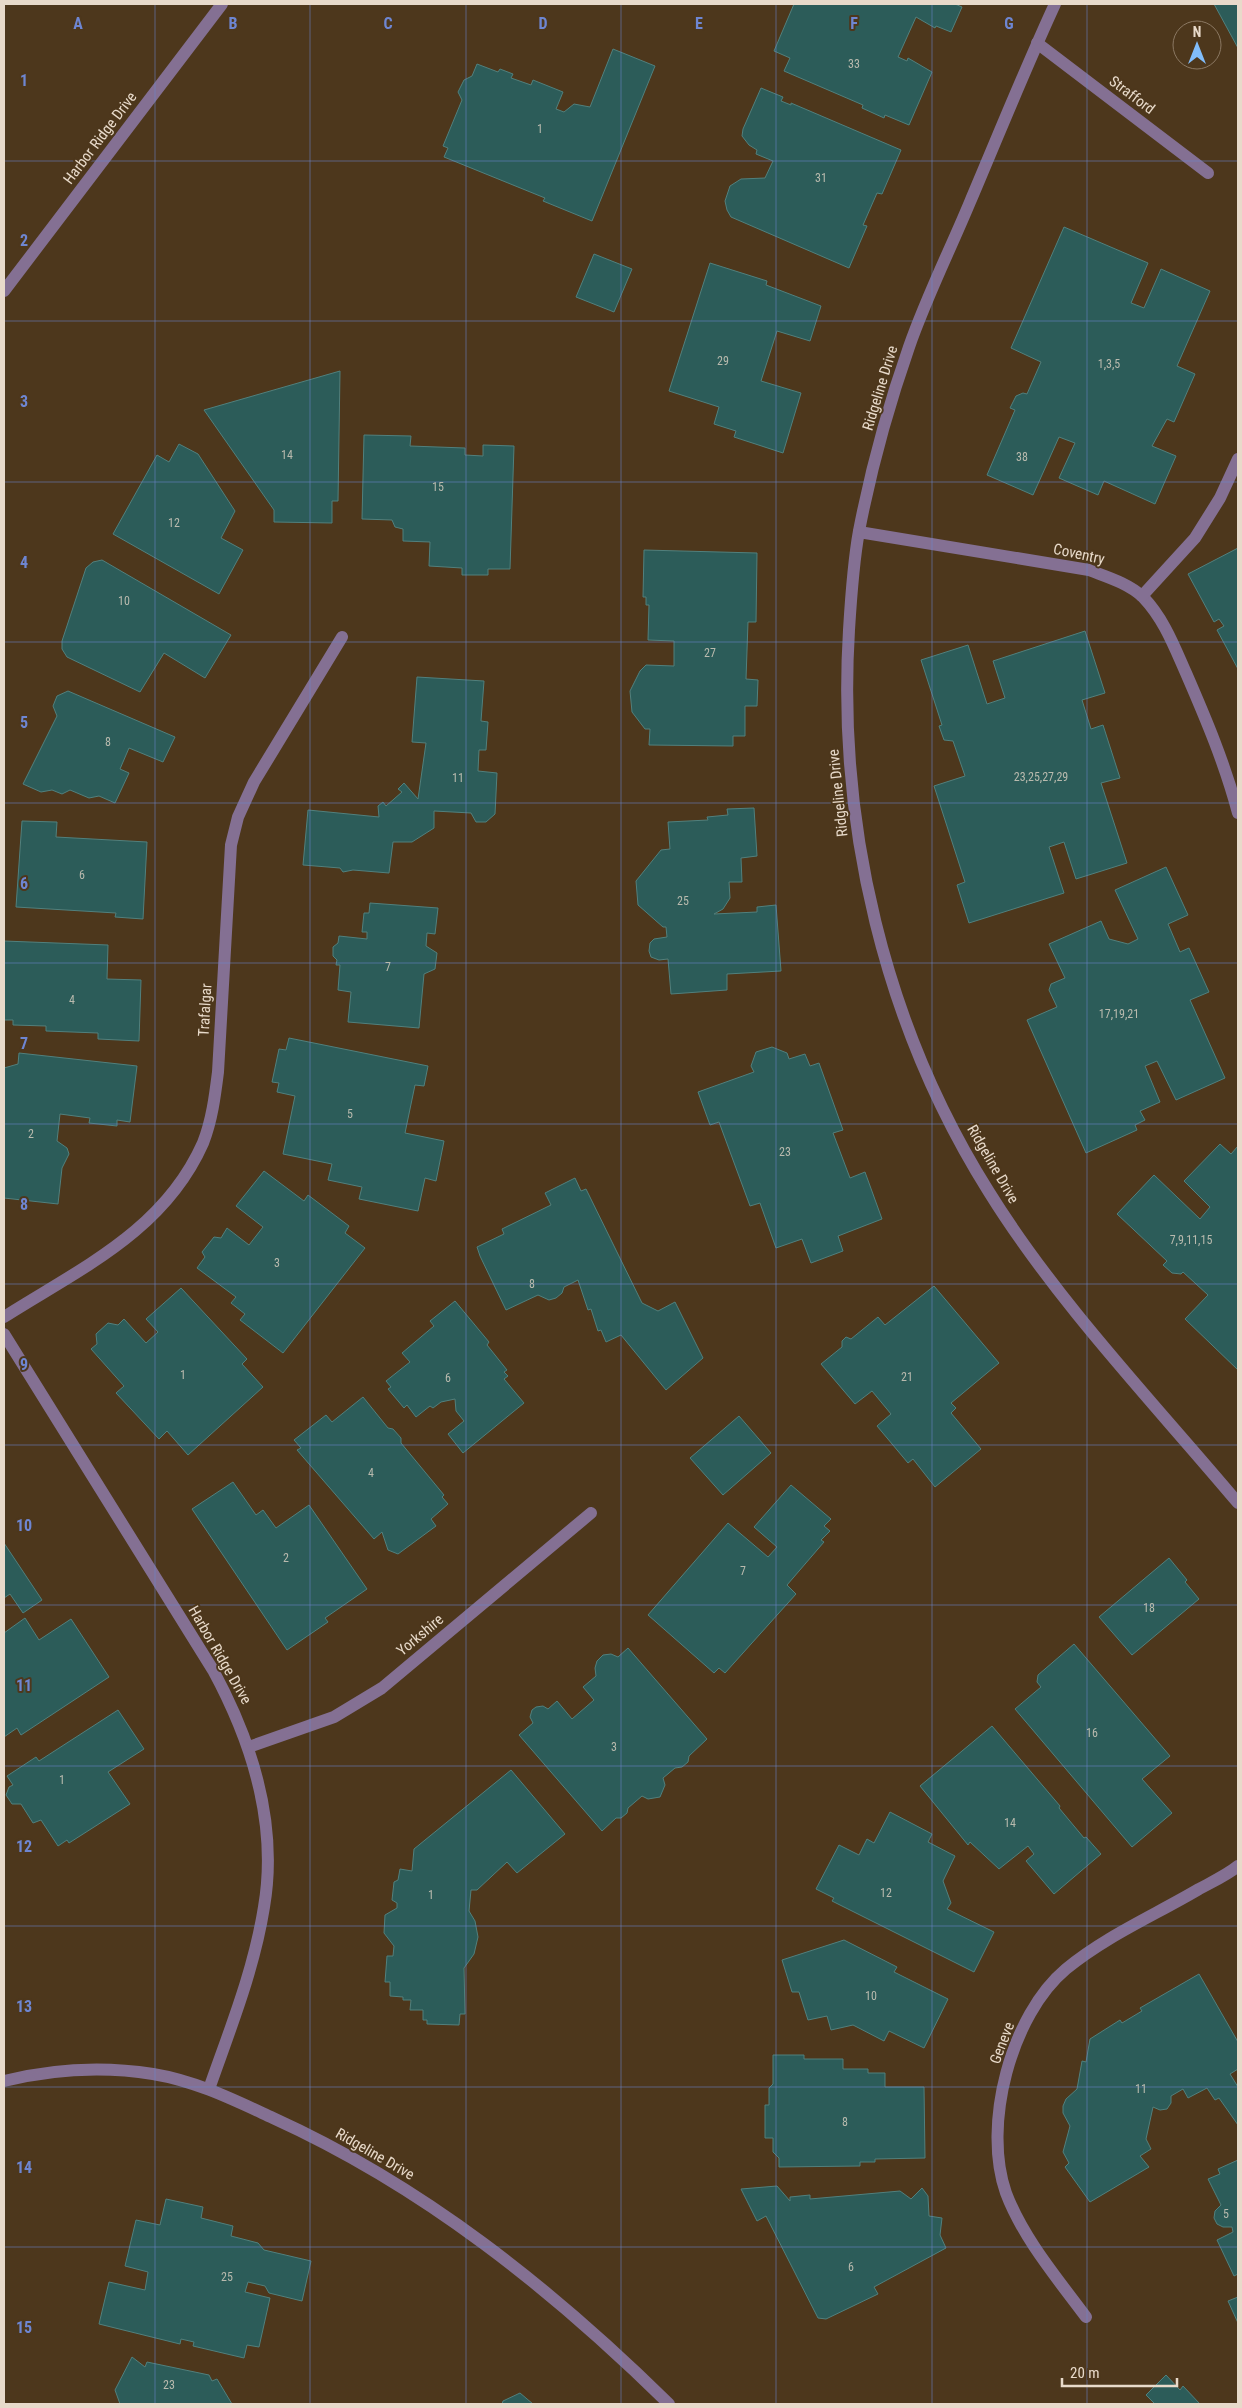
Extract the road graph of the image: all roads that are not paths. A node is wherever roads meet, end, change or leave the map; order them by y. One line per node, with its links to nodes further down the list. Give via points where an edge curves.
1 (222, 4): 5 (street, Harbor Ridge Drive)
2 (1055, 4): 3 (street, Ridgeline Drive)
3 (1037, 43): 4 (street, Strafford); 7 (street, Ridgeline Drive, via 910,344 884,425)
4 (1208, 173)
5 (4, 291)
6 (1238, 459): 8 (street, via 1220,498 1195,538)
7 (859, 532): 8 (street, Coventry, via 1088,570 1120,581); 13 (street, Ridgeline Drive, via 852,582 846,681 850,779 864,876 884,952 922,1064 965,1152 1046,1275)
8 (1142, 596): 10 (street, Coventry, via 1163,622 1208,723)
9 (342, 637): 11 (street, Trafalgar, via 254,782 238,817 231,845 214,1107 192,1165 168,1201 134,1234)
10 (1238, 812)
11 (4, 1316)
12 (4, 1334): 15 (street, Harbor Ridge Drive, via 213,1670)
13 (1238, 1502)
14 (591, 1513): 15 (street, Yorkshire, via 382,1688 334,1717)
15 (249, 1747): 18 (street, Harbor Ridge Drive, via 261,1793 268,1849 265,1905 253,1961)
16 (1238, 1866): 19 (street, Geneve, via 1109,1938 1065,1970 1040,1999 1021,2032 1008,2068 999,2110 999,2160 1007,2194 1045,2263)
17 (4, 2081): 18 (street, Ridgeline Drive, via 41,2072 98,2069 154,2074)
18 (209, 2089): 20 (street, Ridgeline Drive, via 307,2133 438,2211 559,2302)
19 (1086, 2317)
20 (669, 2404)

